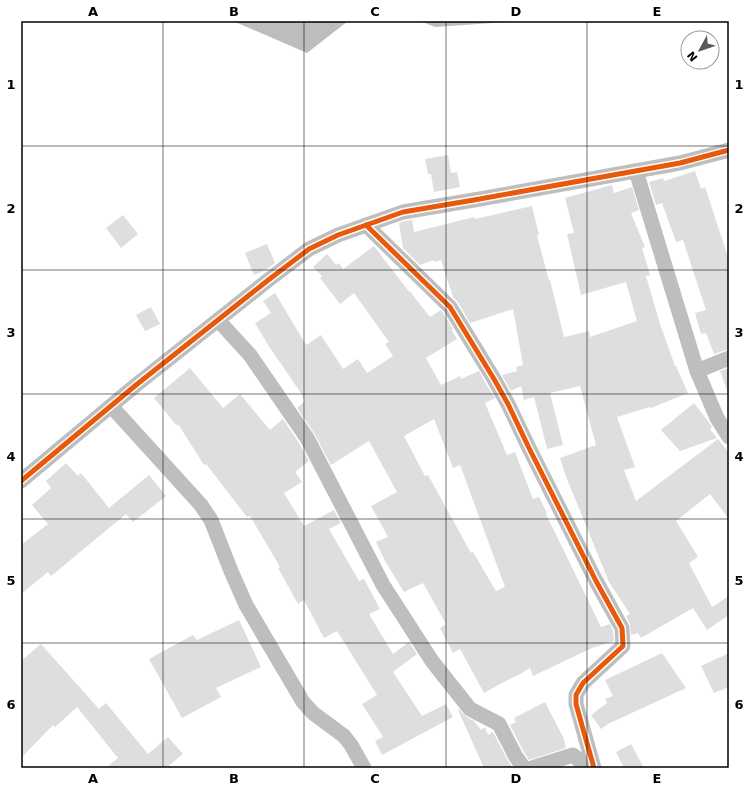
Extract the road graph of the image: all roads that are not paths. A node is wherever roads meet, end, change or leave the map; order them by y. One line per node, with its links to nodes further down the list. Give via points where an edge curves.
1 (729, 150): 2 (street)
2 (636, 171): 3 (street, via 403,212); 6 (street)
3 (366, 225): 4 (street, via 309,249); 14 (street, via 450,307 508,404 622,628 622,646 583,682 576,695 576,704)
4 (218, 320): 7 (street); 11 (street, via 250,355 307,438 383,585 432,661 470,709 499,724)
5 (729, 358): 6 (street)
6 (697, 371): 8 (street, via 717,418)
7 (111, 406): 9 (street); 10 (street, via 201,505 211,520 246,605 303,702 313,713 344,736)
8 (729, 437)
9 (21, 481)
10 (364, 768)
11 (524, 768)
12 (532, 768): 13 (street, via 574,755)
13 (588, 768)
14 (594, 768)

